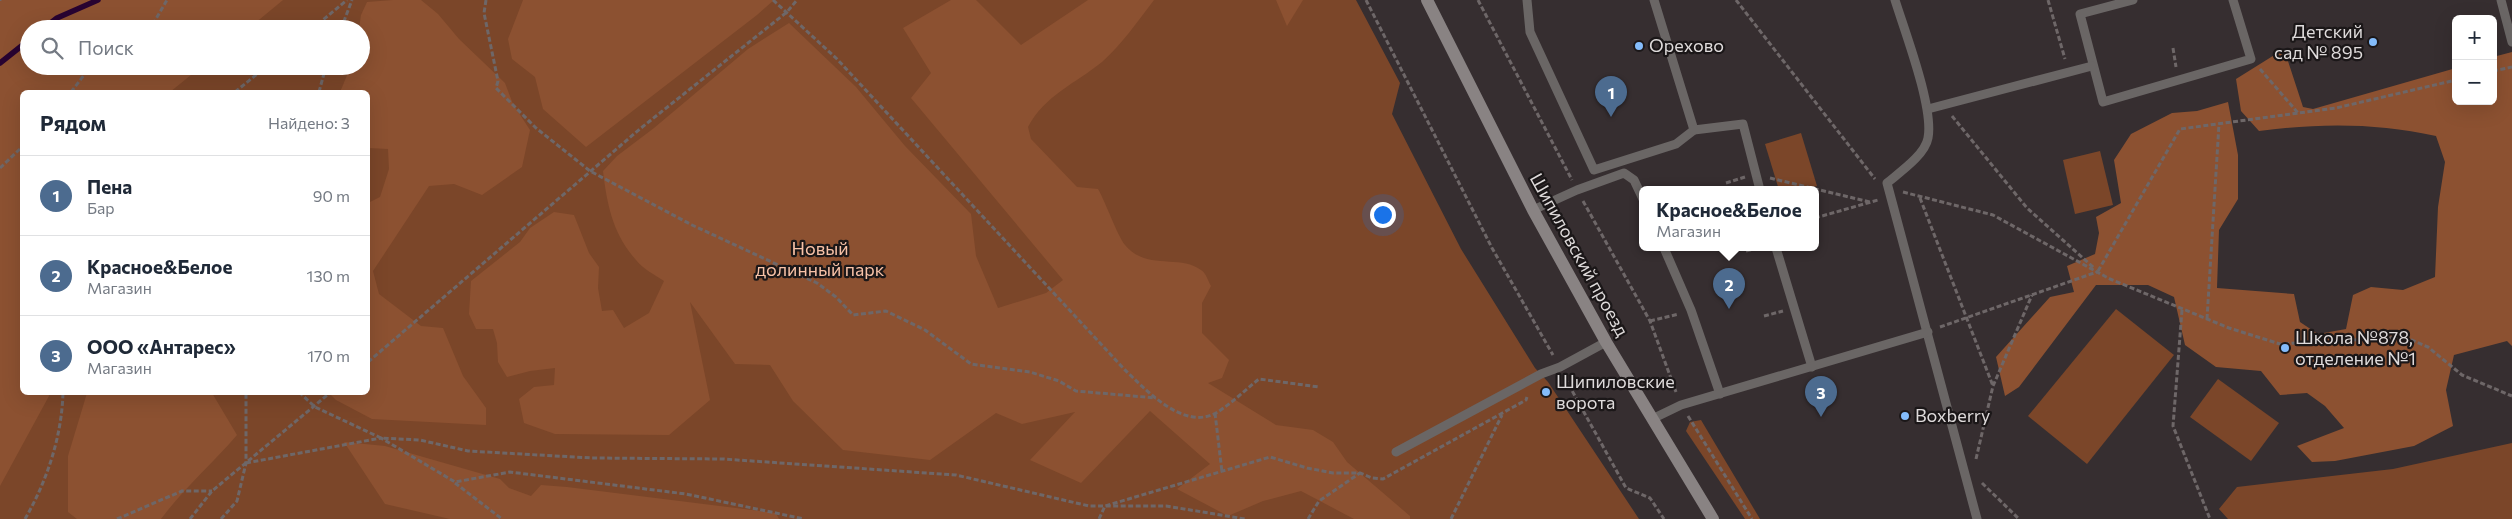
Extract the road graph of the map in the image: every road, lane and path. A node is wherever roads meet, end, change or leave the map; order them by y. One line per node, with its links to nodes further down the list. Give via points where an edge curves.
1 (167, 0): 19 (path)
2 (347, 0): 20 (path)
3 (352, 0): 21 (path)
4 (486, 0): 44 (path, via 484,12 498,80 496,88 536,128)
5 (773, 0): 18 (path)
6 (797, 0): 18 (path)
7 (1366, 0): 69 (path, via 1492,248)
8 (1427, 0): 55 (main road, Шипиловский проезд)
9 (1478, 0): 50 (path)
10 (1527, 0): 41 (lane, via 1530,32 1594,170 1676,144)
11 (1654, 0): 41 (lane)
12 (1736, 0): 46 (path)
13 (1895, 0): 38 (lane)
14 (2048, 0): 28 (path)
15 (2134, 0): 25 (lane, via 2080,14)
16 (2233, 0): 24 (lane)
17 (2501, 0): 22 (lane)
18 (786, 12): 44 (path); 80 (path, via 837,59 942,175)
19 (155, 20)
20 (323, 20)
21 (344, 20)
22 (2512, 42)
23 (2173, 48): 32 (path)
24 (2251, 60): 32 (lane); 39 (path)
25 (2092, 66): 28 (lane); 32 (lane, via 2103,102)
26 (2512, 67): 27 (path)
27 (2497, 70)
28 (2069, 73): 37 (lane)
29 (84, 75): 34 (path)
30 (256, 75): 35 (path)
31 (323, 75): 36 (path)
32 (2178, 80)
33 (2452, 81): 39 (path, via 2336,108)
34 (73, 90)
35 (237, 90)
36 (319, 90)
37 (1944, 105): 38 (lane); 59 (path, via 2027,208)
38 (1928, 109): 52 (lane, via 1928,139 1918,155 1888,183)
39 (2298, 113): 40 (path)
40 (2219, 124): 59 (path, via 2180,129); 64 (path)
41 (1694, 130): 45 (lane, via 1743,124)
42 (20, 149): 43 (path)
43 (0, 168)
44 (590, 171): 68 (path); 80 (path, via 707,232 816,283 853,315 886,311 925,330 971,364 1030,372 1076,391)
45 (1756, 174): 47 (lane); 48 (path)
46 (1872, 178)
47 (1759, 186)
48 (1805, 186)
49 (1819, 189): 54 (path)
50 (1577, 190): 51 (lane, via 1624,174 1634,180); 55 (lane); 65 (path)
51 (1639, 191)
52 (1890, 192): 53 (path); 54 (path); 66 (lane)
53 (1920, 198): 59 (path, via 1993,215); 63 (path)
54 (1870, 202): 56 (path)
55 (1533, 210): 67 (main road, Шипиловский проезд)
56 (1819, 217)
57 (1665, 251): 61 (lane)
58 (1777, 251): 70 (lane)
59 (2098, 272): 60 (path); 62 (path)
60 (2032, 295): 63 (path); 71 (path)
61 (1691, 310): 65 (path); 74 (lane)
62 (2182, 310): 64 (path); 111 (path, via 2173,426)
63 (1965, 318): 66 (path); 71 (path)
64 (2207, 319): 79 (path, via 2280,344 2405,337 2428,348 2462,375)
65 (1650, 321): 81 (path)
66 (1928, 332): 70 (lane); 89 (lane)
67 (1606, 342): 69 (lane); 85 (main road, Шипиловский проезд)
68 (370, 360)
69 (1560, 367): 87 (lane, via 1541,374); 106 (path, via 1626,488 1650,498)
70 (1812, 367): 74 (lane)
71 (1993, 386): 92 (path)
72 (1319, 387): 83 (path, via 1259,379)
73 (1527, 394): 84 (path, via 1526,400)
74 (1720, 394): 81 (lane)
75 (63, 395): 96 (path, via 62,418 41,492)
76 (246, 395): 88 (path)
77 (302, 395): 82 (path)
78 (328, 395): 82 (path)
79 (2512, 396)
80 (1156, 398): 83 (path, via 1186,416)
81 (1681, 405): 85 (lane); 108 (path)
82 (315, 407): 86 (path); 88 (path)
83 (1215, 413): 90 (path)
84 (1503, 414): 91 (path, via 1383,479); 105 (path)
85 (1652, 419): 107 (main road, Шипиловский проезд)
86 (381, 438): 88 (path); 93 (path); 95 (path, via 420,440 468,451 592,458 723,459 956,475 1089,506)
87 (1396, 452)
88 (246, 463): 94 (path); 99 (path, via 238,501)
89 (1963, 464): 92 (path); 109 (lane)
90 (1222, 472): 91 (path, via 1270,457 1334,473); 95 (path)
91 (1360, 473): 104 (path, via 1319,501)
92 (1973, 474): 110 (path)
93 (455, 482): 100 (path); 101 (path, via 510,472 686,494)
94 (212, 490): 97 (path, via 182,492); 98 (path)
95 (1105, 506): 102 (path); 103 (path, via 1166,506)
96 (25, 519)
97 (117, 519)
98 (190, 519)
99 (221, 519)
100 (502, 519)
101 (804, 519)
102 (1099, 519)
103 (1244, 519)
104 (1308, 519)
105 (1451, 519)
106 (1664, 519)
107 (1713, 519)
108 (1752, 519)
109 (1977, 519)
110 (2019, 519)
111 (2210, 519)

